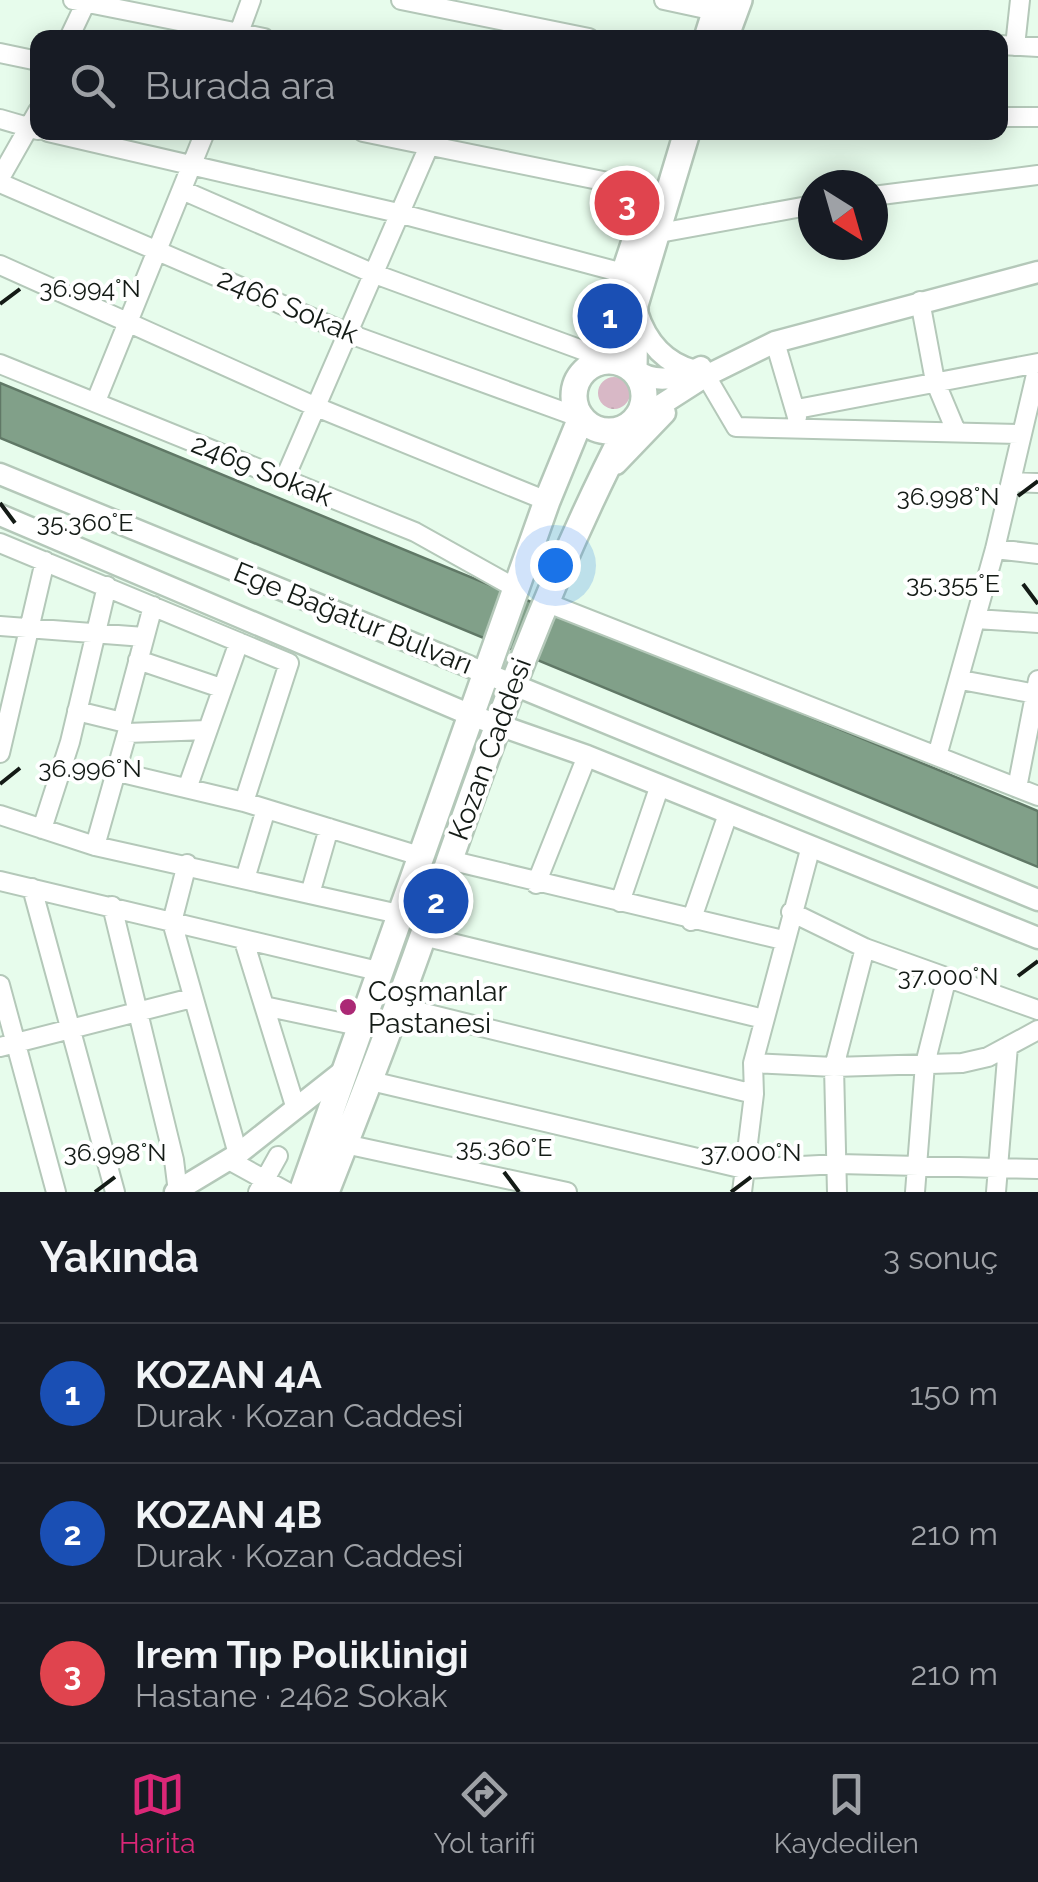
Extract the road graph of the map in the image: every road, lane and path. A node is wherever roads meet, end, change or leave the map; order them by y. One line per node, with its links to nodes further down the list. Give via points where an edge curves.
1 (251, 0): 10 (street)
2 (401, 0): 7 (street)
3 (664, 0): 6 (street)
4 (1020, 0): 15 (street)
5 (82, 1): 8 (street); 9 (street)
6 (724, 4): 13 (highway); 14 (highway)
7 (483, 18): 11 (street); 12 (street)
8 (72, 30)
9 (215, 30)
10 (240, 30)
11 (478, 30)
12 (547, 30)
13 (711, 30)
14 (725, 30)
15 (1008, 46): 16 (street)
16 (1038, 47)
17 (0, 54): 18 (street)
18 (30, 60)
19 (1008, 117): 20 (street)
20 (1038, 117)
21 (0, 119): 22 (street)
22 (30, 124)
23 (30, 137): 31 (street)
24 (92, 140): 29 (street)
25 (202, 140): 29 (street)
26 (669, 140): 33 (highway)
27 (685, 140): 37 (highway)
28 (432, 141): 33 (street); 36 (street)
29 (193, 168): 32 (street); 36 (street)
30 (1038, 175): 34 (street)
31 (0, 180): 38 (street, 2466 Sokak)
32 (182, 190): 38 (street); 43 (street)
33 (652, 191): 41 (highway)
34 (888, 194)
35 (798, 207): 37 (street)
36 (398, 214): 41 (street); 43 (street)
37 (654, 234): 45 (highway)
38 (155, 249): 46 (street); 47 (street, 2466 Sokak)
39 (1038, 261): 53 (main road, via 772,330)
40 (0, 265): 46 (street)
41 (623, 272): 49 (highway)
42 (1038, 272): 44 (main road)
43 (372, 273): 47 (street); 49 (street)
44 (920, 301): 48 (main road); 54 (street)
45 (635, 305): 52 (highway); 53 (main road, via 655,348)
46 (128, 319): 55 (street); 56 (street)
47 (350, 334): 56 (street); 57 (street, 2466 Sokak)
48 (776, 342): 53 (main road); 58 (street)
49 (600, 360): 52 (highway); 57 (highway, via 575,388)
50 (0, 364): 55 (street, 2469 Sokak)
51 (1038, 364): 54 (street); 61 (street)
52 (634, 369): 53 (main road, via 645,378); 59 (highway, via 644,406)
53 (699, 377): 58 (street, via 736,426); 59 (main road); 66 (main road, via 623,454)
54 (935, 381): 58 (street); 60 (street)
55 (96, 401): 63 (street, 2469 Sokak)
56 (314, 406): 63 (street); 67 (street)
57 (581, 418): 59 (highway, via 608,431); 67 (highway, Kozan Caddesi)
58 (798, 418): 60 (street)
59 (628, 426): 66 (highway, Kozan Caddesi)
60 (956, 432): 61 (street)
61 (1020, 434): 64 (street)
62 (0, 474): 85 (main road, Ege Bağatur Bulvarı)
63 (284, 480): 74 (street, 2469 Sokak, via 415,532)
64 (1011, 482): 65 (street); 70 (street)
65 (1038, 483)
66 (591, 498): 75 (highway, Kozan Caddesi)
67 (547, 501): 74 (highway, Kozan Caddesi)
68 (0, 515): 91 (main road, Ege Bağatur Bulvarı)
69 (0, 543): 72 (street)
70 (994, 549): 71 (street); 77 (street)
71 (1038, 554)
72 (45, 561): 73 (street); 80 (street)
73 (107, 586): 76 (street); 81 (street)
74 (518, 590): 85 (highway, Kozan Caddesi)
75 (546, 602): 86 (highway, Kozan Caddesi); 98 (street)
76 (153, 606): 82 (street); 83 (street)
77 (976, 619): 78 (street); 87 (street)
78 (1038, 623)
79 (0, 626): 80 (street)
80 (29, 628): 81 (street); 96 (street)
81 (96, 631): 82 (street); 90 (street)
82 (144, 638): 84 (street)
83 (238, 642): 89 (street); 104 (street, via 289,663)
84 (138, 660): 89 (street); 93 (street)
85 (491, 665): 86 (main road, Ege Bağatur Bulvarı); 91 (highway, Kozan Caddesi)
86 (515, 678): 92 (highway, Kozan Caddesi); 119 (main road, Ege Bağatur Bulvarı)
87 (960, 680): 88 (street); 98 (street)
88 (1037, 687): 95 (street)
89 (221, 688): 94 (street)
90 (77, 711): 93 (street); 109 (street)
91 (473, 716): 92 (main road, Ege Bağatur Bulvarı); 112 (highway, Kozan Caddesi)
92 (499, 727): 97 (main road, Ege Bağatur Bulvarı); 112 (highway, Kozan Caddesi)
93 (125, 728): 94 (street); 99 (street)
94 (207, 730): 101 (street)
95 (1033, 748): 102 (street)
96 (0, 753)
97 (587, 756): 100 (main road, Ege Bağatur Bulvarı); 116 (street)
98 (937, 756): 102 (street)
99 (118, 772): 101 (street); 110 (street)
100 (660, 785): 106 (main road, Ege Bağatur Bulvarı); 120 (street)
101 (188, 786): 104 (street)
102 (1018, 788): 103 (street)
103 (1038, 796)
104 (244, 802): 105 (street)
105 (266, 809): 108 (street); 114 (street)
106 (728, 814): 111 (main road, Ege Bağatur Bulvarı); 124 (street)
107 (0, 815): 109 (street)
108 (329, 828): 112 (street); 118 (street)
109 (42, 829): 110 (street)
110 (95, 846): 113 (street)
111 (811, 846): 122 (street); 127 (main road, Ege Bağatur Bulvarı)
112 (436, 858): 116 (street); 123 (highway, Kozan Caddesi); 126 (highway, Kozan Caddesi)
113 (187, 864): 114 (street); 125 (street)
114 (245, 879): 118 (street)
115 (0, 881): 117 (street)
116 (536, 884): 120 (street)
117 (32, 888): 121 (street); 141 (street)
118 (310, 894): 123 (street)
119 (1038, 900)
120 (620, 902): 124 (street)
121 (112, 906): 125 (street); 138 (street)
122 (791, 912): 128 (street); 130 (street)
123 (403, 915): 131 (highway, Kozan Caddesi)
124 (691, 921): 128 (street)
125 (172, 922): 129 (street); 134 (street)
126 (422, 936): 136 (highway, Kozan Caddesi); 139 (street)
127 (1038, 938)
128 (783, 940): 139 (street)
129 (244, 941): 131 (street); 135 (street)
130 (865, 948): 132 (street); 147 (street)
131 (382, 972): 140 (highway, Kozan Caddesi)
132 (947, 977): 137 (street); 146 (street)
133 (0, 985): 143 (street)
134 (192, 998): 138 (street); 153 (street)
135 (264, 1006): 140 (street); 150 (street)
136 (396, 1006): 148 (highway, Kozan Caddesi); 149 (street)
137 (1038, 1010)
138 (136, 1013): 141 (street); 160 (street)
139 (764, 1019): 145 (street)
140 (363, 1027): 148 (highway, Kozan Caddesi)
141 (71, 1030): 143 (street); 162 (street)
142 (1038, 1030): 144 (street)
143 (8, 1045): 161 (street)
144 (1008, 1046): 146 (street, via 962,1063); 156 (street)
145 (753, 1063): 147 (street); 149 (street)
146 (925, 1064): 147 (street); 155 (street)
147 (834, 1067): 154 (street)
148 (360, 1079): 150 (main road); 151 (highway, Kozan Caddesi); 157 (street); 164 (highway, Kozan Caddesi)
149 (754, 1094): 157 (street)
150 (296, 1109): 153 (main road)
151 (345, 1144): 165 (highway, Kozan Caddesi); 166 (street)
152 (278, 1156): 159 (street)
153 (233, 1157): 159 (street); 160 (main road)
154 (839, 1164): 155 (street); 157 (street); 168 (street)
155 (916, 1166): 156 (street); 169 (street)
156 (998, 1168): 158 (street); 170 (street)
157 (744, 1170): 167 (street)
158 (1038, 1170)
159 (262, 1186): 163 (street)
160 (177, 1191)
161 (56, 1192)
162 (115, 1192)
163 (287, 1192)
164 (302, 1192)
165 (326, 1192)
166 (568, 1192)
167 (742, 1192)
168 (837, 1192)
169 (914, 1192)
170 (996, 1192)

